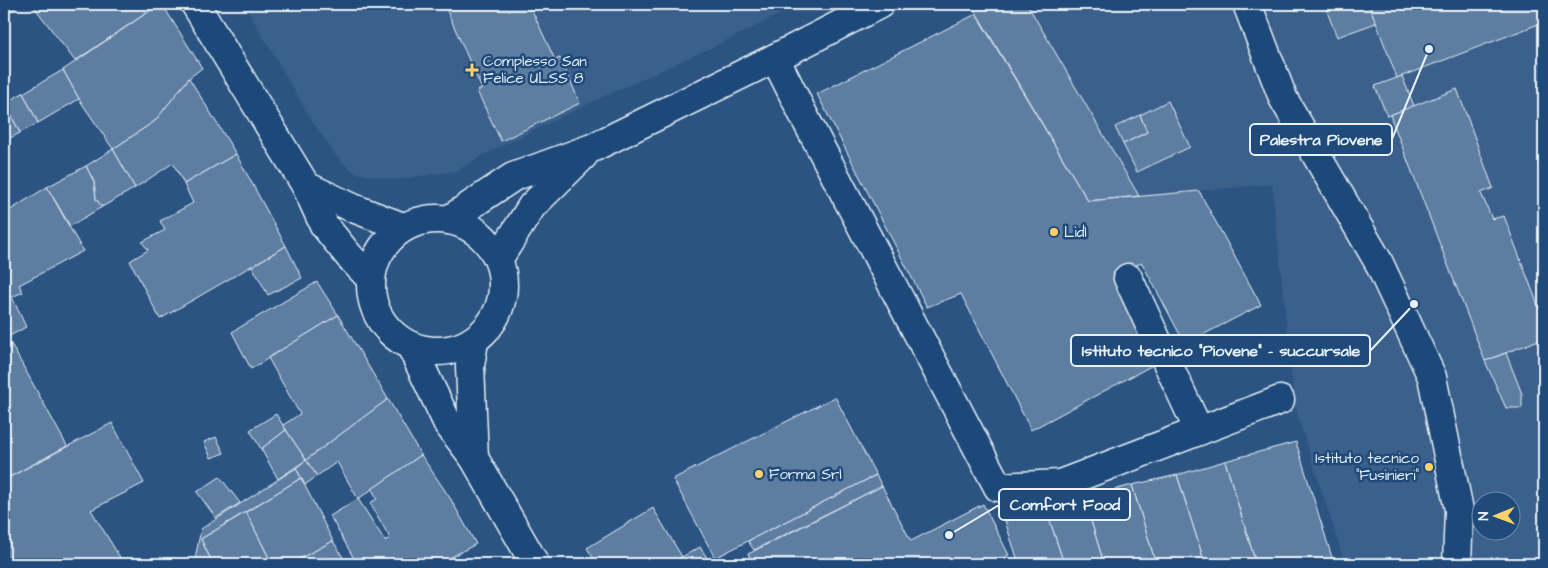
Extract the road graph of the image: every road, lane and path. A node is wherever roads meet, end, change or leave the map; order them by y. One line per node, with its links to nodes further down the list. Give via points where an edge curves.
1 (195, 4): 6 (main road)
2 (880, 4): 4 (main road)
3 (1247, 4): 18 (main road, via 1283,98 1378,261 1432,377 1459,510)
4 (775, 58): 5 (main road); 15 (main road, via 998,487 1060,484)
5 (592, 148): 7 (main road, via 513,177); 9 (main road, via 532,206)
6 (306, 186): 8 (main road); 11 (main road, via 324,225)
7 (450, 219): 8 (main road, via 434,218); 9 (main road, via 480,233)
8 (403, 227): 11 (main road, via 381,249)
9 (499, 258): 12 (main road, via 504,276 498,312 488,328)
10 (1128, 278): 15 (main road)
11 (371, 279): 13 (main road, via 372,300 380,319 393,335)
12 (474, 340): 13 (main road, via 447,350 432,351); 16 (main road, via 470,366)
13 (411, 346): 16 (main road, via 448,424)
14 (1280, 400): 15 (main road)
15 (1198, 431)
16 (474, 458): 17 (main road)
17 (532, 563)
18 (1457, 564)

